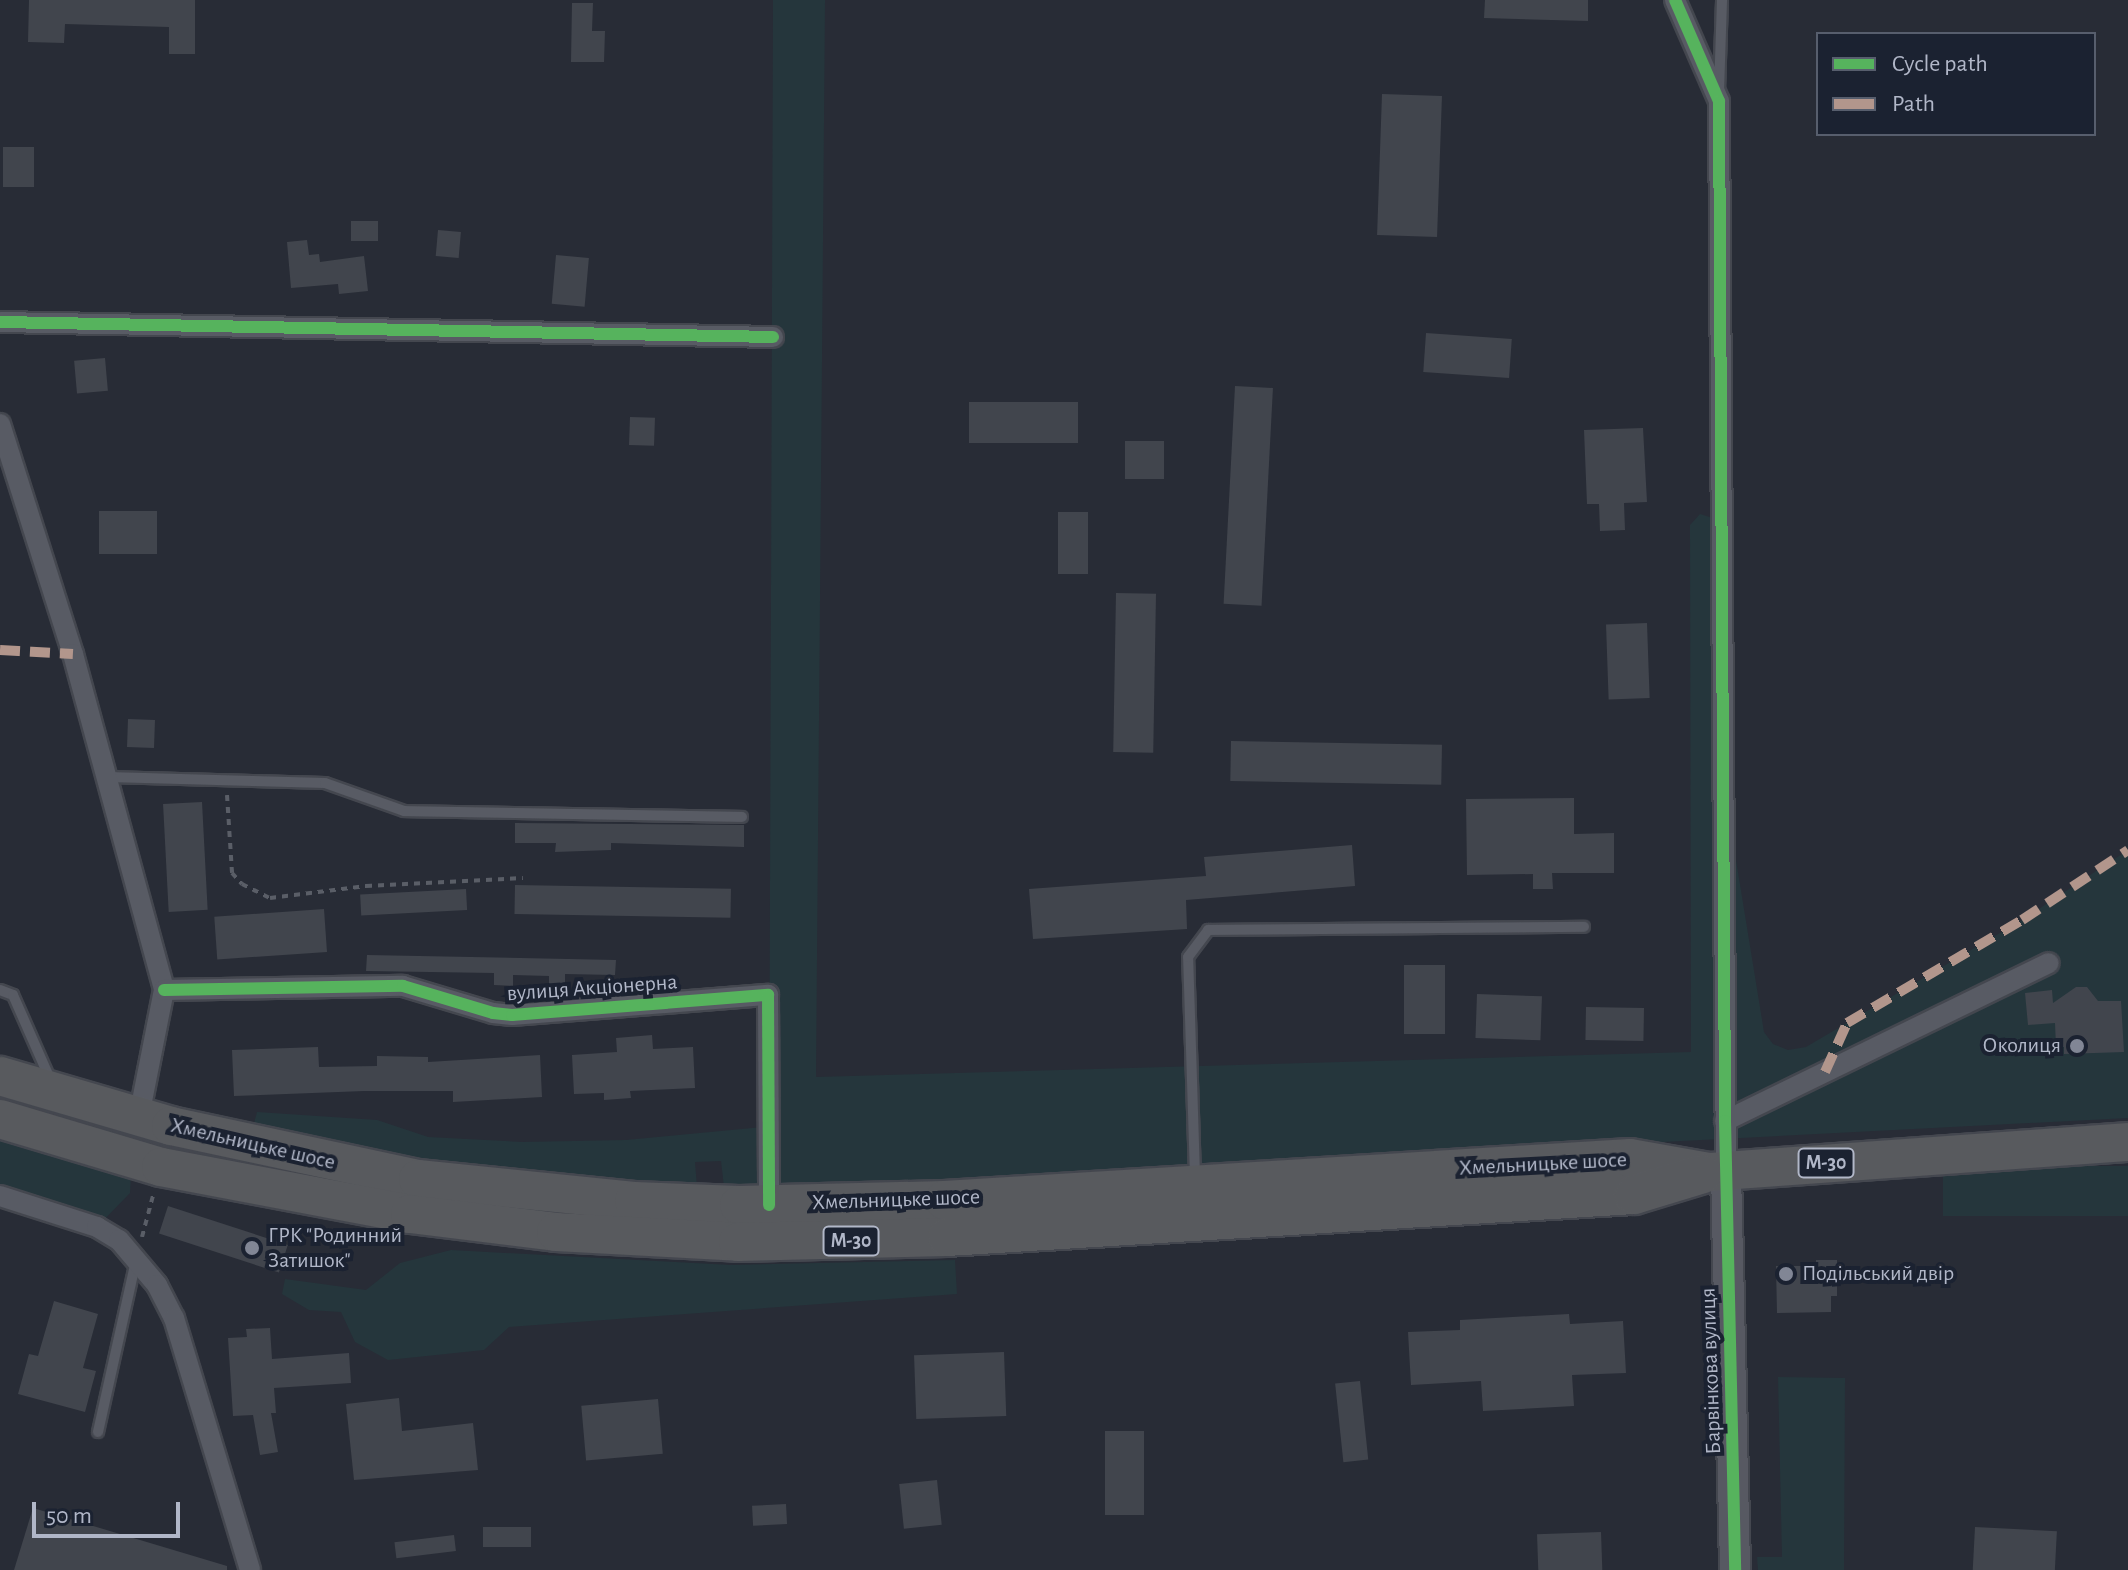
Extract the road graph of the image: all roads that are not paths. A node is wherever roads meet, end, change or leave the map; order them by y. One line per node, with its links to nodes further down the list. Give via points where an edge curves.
1 (1675, 0): 3 (street)
2 (1722, 0): 3 (lane)
3 (1719, 101): 17 (street)
4 (0, 322): 5 (street)
5 (773, 337)
6 (0, 424): 7 (street)
7 (108, 777): 8 (lane, via 325,783 404,811); 12 (street)
8 (742, 817)
9 (1584, 927): 21 (lane, via 1208,930 1188,957)
10 (2049, 963): 17 (street)
11 (0, 990): 14 (lane, via 13,995)
12 (164, 990): 15 (street); 23 (street, вулиця Акціонерна, via 403,986 512,1015 768,995)
13 (0, 1076): 14 (highway, Хмельницьке шосе / М-30)
14 (56, 1094): 15 (highway, Хмельницьке шосе / М-30)
15 (139, 1116): 19 (highway); 23 (highway, Хмельницьке шосе / М-30, via 432,1181 634,1201)
16 (0, 1119): 19 (highway, Хмельницьке шосе / М-30)
17 (1725, 1121): 20 (street)
18 (2128, 1142): 20 (highway, М-30)
19 (128, 1156): 20 (highway, Хмельницьке шосе / М-30, via 346,1203 486,1225 738,1242 947,1237 1634,1195)
20 (1718, 1171): 21 (highway, Хмельницьке шосе / М-30, via 1630,1158); 27 (street, Барвінкова вулиця)
21 (1195, 1182): 23 (highway, Хмельницьке шосе / М-30, via 944,1200)
22 (0, 1196): 24 (street, via 97,1227)
23 (769, 1205)
24 (137, 1259): 25 (lane); 26 (street, via 174,1318)
25 (98, 1432)
26 (250, 1570)
27 (1735, 1570)

